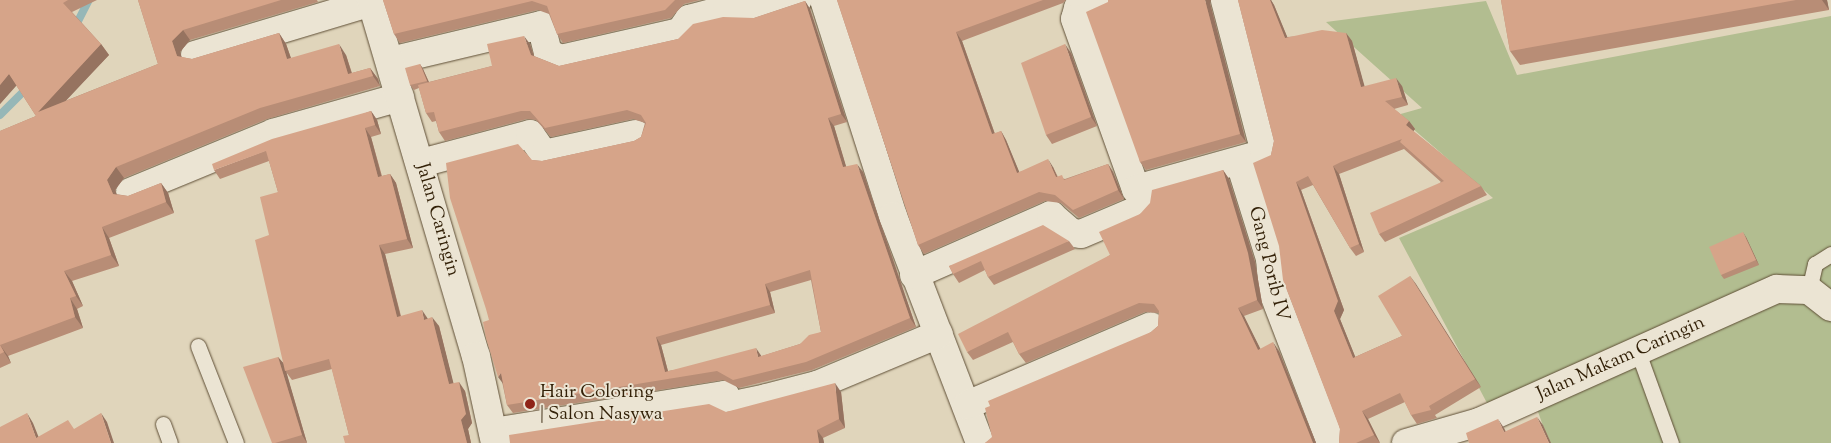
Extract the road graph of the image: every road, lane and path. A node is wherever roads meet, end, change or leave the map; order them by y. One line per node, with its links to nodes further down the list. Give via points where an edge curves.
1 (798, 0): 7 (street, via 756,11 727,9 689,19 680,32 555,59 548,53 541,25)
2 (824, 0): 15 (street)
3 (1102, 0): 12 (street, via 1078,8 1075,19 1133,186)
4 (1225, 0): 11 (street, via 1265,153)
5 (371, 1): 6 (street); 7 (street, Jalan Caringin)
6 (195, 55)
7 (390, 61): 8 (street, Jalan Caringin)
8 (400, 97): 10 (street, Jalan Caringin); 13 (street, via 273,133)
9 (636, 134): 10 (street, via 544,154 530,134)
10 (421, 163): 24 (street, Jalan Caringin)
11 (1240, 163): 12 (street); 28 (street, Gang Porib IV, via 1270,259 1273,292)
12 (1139, 189): 15 (street, via 1143,204 1140,209 1081,234 1072,233 1051,215)
13 (130, 192)
14 (1831, 254): 16 (lane, via 1815,264)
15 (914, 275): 19 (street)
16 (1809, 290): 17 (street); 21 (street, Jalan Makam Caringin, via 1778,289 1750,299)
17 (1831, 307)
18 (1152, 326): 22 (street)
19 (939, 334): 22 (street); 24 (street, via 817,385 766,398 729,406 725,395)
20 (198, 346): 26 (lane)
21 (1638, 352): 29 (street, Jalan Makam Caringin, via 1479,422); 30 (lane)
22 (967, 405): 27 (street)
23 (163, 424): 25 (lane)
24 (494, 438)
25 (170, 443)
26 (236, 443)
27 (980, 443)
28 (1331, 443)
29 (1406, 443)
30 (1671, 443)

